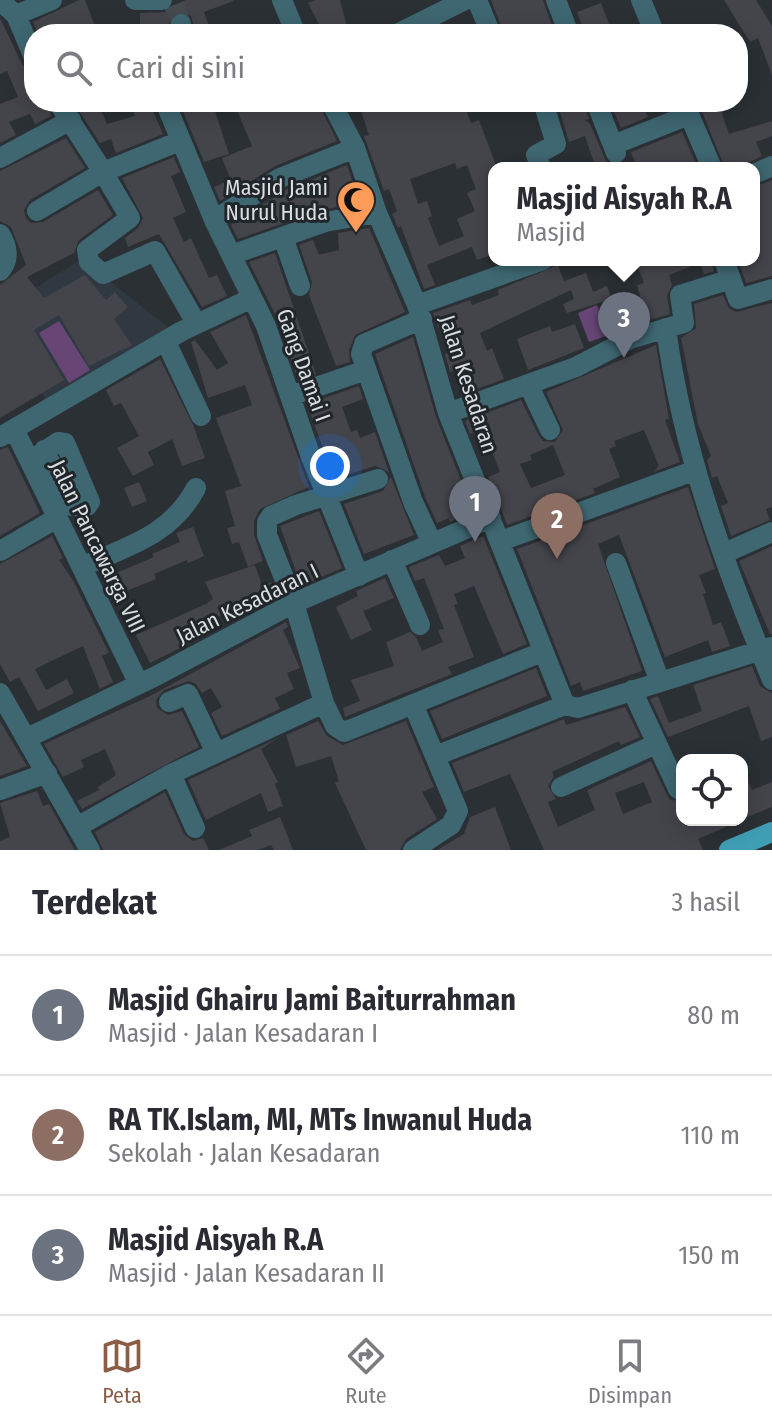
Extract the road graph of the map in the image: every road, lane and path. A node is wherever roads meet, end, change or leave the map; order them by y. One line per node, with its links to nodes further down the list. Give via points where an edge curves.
1 (52, 0): 8 (street)
2 (135, 0): 9 (street)
3 (282, 0): 10 (street)
4 (465, 0): 11 (street)
5 (477, 0): 12 (street)
6 (556, 0): 13 (street)
7 (641, 0): 14 (street)
8 (4, 5): 15 (street)
9 (169, 9)
10 (292, 24)
11 (417, 24)
12 (487, 24)
13 (565, 24)
14 (651, 24)
15 (24, 40)
16 (65, 112): 23 (street)
17 (169, 112): 24 (street, Gang Damai I)
18 (336, 112): 25 (street, Jalan Kesadaran)
19 (545, 112): 27 (street, via 556,144 536,155)
20 (600, 112): 21 (street, via 614,149)
21 (680, 112)
22 (689, 112): 28 (street)
23 (71, 120): 26 (street); 29 (street)
24 (180, 141): 29 (street); 32 (street, Gang Damai I)
25 (355, 148): 31 (street, Jalan Kesadaran); 32 (street, via 280,178)
26 (0, 158)
27 (539, 162)
28 (710, 162)
29 (103, 172): 30 (street); 43 (street, via 130,218 87,250 89,262 103,274 155,251)
30 (37, 211)
31 (377, 213): 34 (street, via 325,222); 42 (street, Jalan Kesadaran)
32 (214, 220): 35 (street, Gang Damai I)
33 (0, 234): 38 (street, via 7,244 7,261)
34 (283, 237): 35 (street); 39 (street)
35 (231, 255): 41 (street, Gang Damai I)
36 (529, 266): 42 (street)
37 (728, 270): 40 (street, via 738,299); 44 (street, via 680,295 685,322)
38 (0, 271)
39 (300, 286)
40 (772, 289)
41 (252, 298): 43 (street, Jalan Pancawarga VIII); 48 (street, Gang Damai I)
42 (419, 312): 46 (street, via 362,346); 49 (street, Jalan Kesadaran)
43 (196, 323): 45 (street, Jalan Pancawarga VIII)
44 (666, 328): 47 (street); 53 (street, via 676,398)
45 (166, 342): 50 (street); 52 (street, Jalan Pancawarga VIII)
46 (366, 370): 48 (street); 61 (street)
47 (528, 384): 49 (street); 51 (street)
48 (293, 395): 56 (street, Gang Damai I)
49 (448, 413): 58 (street, Jalan Kesadaran)
50 (201, 416)
51 (550, 430)
52 (7, 433): 57 (street, Jalan Pancawarga VIII, via 37,456)
53 (696, 470): 60 (street); 63 (street)
54 (378, 479): 56 (street)
55 (196, 488): 66 (street, via 167,526)
56 (327, 495): 67 (street, Gang Damai I); 68 (street, via 267,522 267,535)
57 (57, 518): 62 (street); 66 (street, Jalan Pancawarga VIII)
58 (491, 518): 60 (street, Jalan Kesadaran); 61 (street, Jalan Kesadaran I)
59 (772, 532): 63 (street)
60 (501, 541): 71 (street, Jalan Kesadaran)
61 (432, 543): 64 (street, Jalan Kesadaran I)
62 (0, 551)
63 (725, 553): 70 (street)
64 (392, 560): 67 (street, Jalan Kesadaran I); 69 (street)
65 (616, 563): 73 (street)
66 (83, 566): 74 (street, Jalan Pancawarga VIII)
67 (359, 576): 68 (street, Jalan Kesadaran I)
68 (294, 603): 74 (street, Jalan Kesadaran I); 78 (street)
69 (420, 625)
70 (766, 649): 72 (street); 73 (street)
71 (542, 652): 79 (street); 80 (street, Jalan Kesadaran)
72 (772, 680)
73 (660, 682): 75 (street)
74 (139, 684): 81 (street, Jalan Kesadaran I)
75 (632, 690): 80 (street, via 578,708); 82 (street)
76 (0, 693): 81 (street)
77 (169, 702): 83 (street, via 188,694)
78 (324, 703): 79 (street, via 335,726 344,732); 83 (street)
79 (413, 704): 84 (street)
80 (565, 705): 84 (street)
81 (27, 738): 85 (street)
82 (656, 744): 87 (street); 88 (street)
83 (216, 753): 86 (street)
84 (435, 756): 94 (street, via 457,818)
85 (47, 773): 89 (street); 90 (street)
86 (171, 774): 90 (street); 91 (street)
87 (676, 785)
88 (561, 787)
89 (0, 790)
90 (77, 827): 93 (street)
91 (195, 828)
92 (772, 832): 95 (main road)
93 (90, 850)
94 (413, 850)
95 (729, 850)

